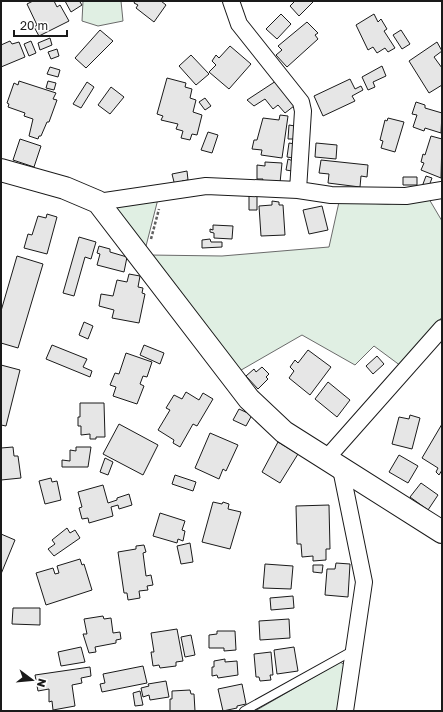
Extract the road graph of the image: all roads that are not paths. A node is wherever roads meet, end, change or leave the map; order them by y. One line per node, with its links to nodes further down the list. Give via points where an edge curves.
1 (230, 1): 3 (street, via 239,24 301,102 303,111)
2 (1, 170): 5 (street, via 65,188)
3 (298, 190): 4 (street, via 331,195 406,196); 5 (street, via 206,186)
4 (442, 190)
5 (98, 202): 7 (street, via 249,399 284,432)
6 (442, 328): 7 (street)
7 (334, 464): 8 (street); 9 (street, via 364,582)
8 (442, 532)
9 (355, 650): 10 (lane); 11 (street)
10 (244, 711)
11 (345, 711)

